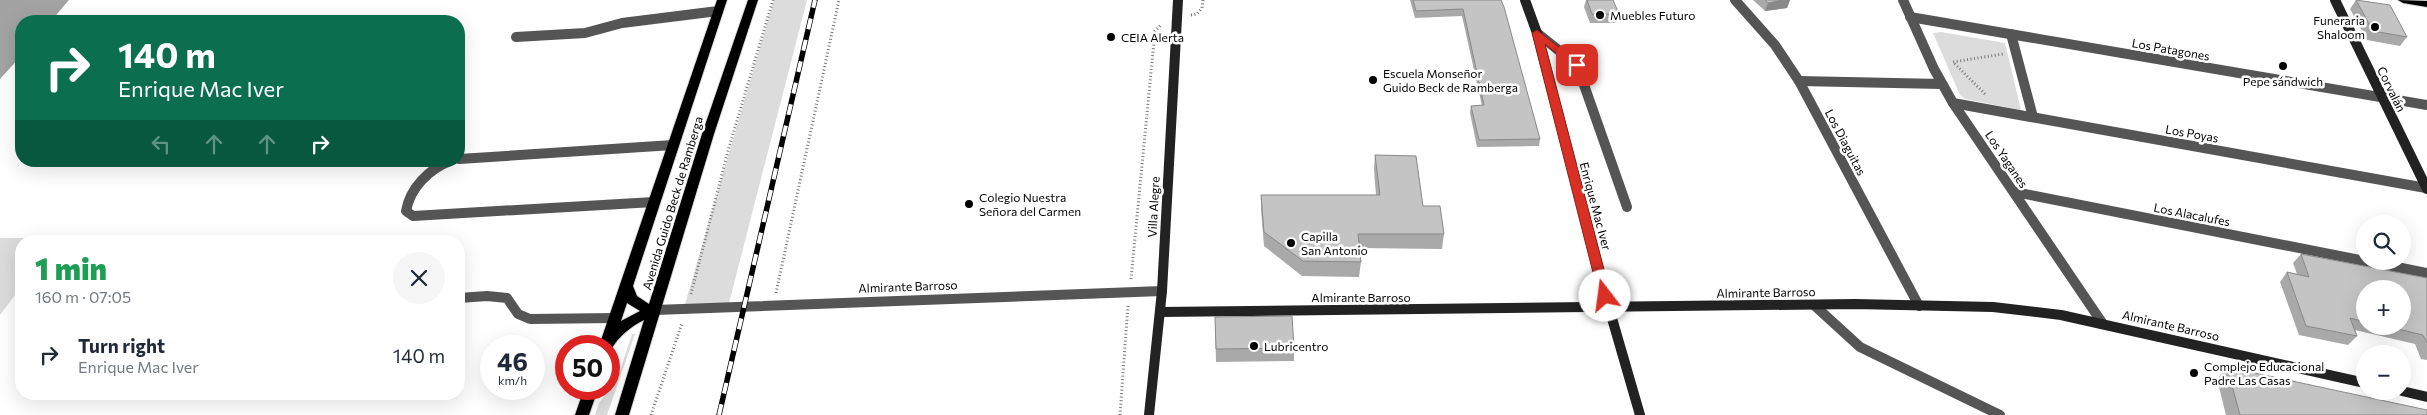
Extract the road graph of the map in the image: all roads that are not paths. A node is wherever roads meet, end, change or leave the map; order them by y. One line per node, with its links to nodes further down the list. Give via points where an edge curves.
1 (753, 0): 36 (main road, Avenida Guido Beck de Ramberga)
2 (1178, 0): 31 (street, Villa Alegre)
3 (1525, 0): 11 (street, Enrique Mac Iver)
4 (1735, 0): 14 (street, Los Diaguitas, via 1775,45)
5 (1903, 0): 10 (street, Los Yaganes)
6 (2335, 0): 16 (street, Corvalán)
7 (2403, 0): 8 (main road)
8 (2427, 4)
9 (720, 6): 13 (street, via 604,26 585,33); 20 (main road, Avenida Guido Beck de Ramberga)
10 (1910, 17): 12 (street, Los Patagones); 15 (street, Los Yaganes)
11 (1537, 33): 26 (street, Enrique Mac Iver, via 1577,65); 35 (street, Enrique Mac Iver)
12 (2011, 34): 16 (street, Los Patagones); 19 (street)
13 (516, 37)
14 (1799, 81): 15 (street); 34 (street, Los Diaguitas)
15 (1942, 84): 17 (street, Los Yaganes)
16 (2382, 98): 18 (street, Los Patagones); 23 (street, Corvalán)
17 (1954, 103): 19 (street, Los Poyas); 24 (street, Los Yaganes)
18 (2427, 105)
19 (2033, 117): 23 (street, Los Poyas)
20 (673, 146): 21 (street); 25 (main road, Avenida Guido Beck de Ramberga)
21 (465, 159)
22 (438, 167): 25 (street, via 428,172 406,203 406,211 414,216)
23 (2427, 188)
24 (2015, 192): 27 (street, Los Alacalufes); 39 (street, Los Yaganes)
25 (654, 202): 30 (main road, Avenida Guido Beck de Ramberga)
26 (1627, 207)
27 (2356, 259)
28 (2411, 270): 29 (street, Los Alacalufes)
29 (2427, 273)
30 (626, 286): 36 (main road, via 627,293 636,303); 38 (main road, Avenida Guido Beck de Ramberga)
31 (1162, 291): 36 (street, Almirante Barroso); 37 (street, Villa Alegre)
32 (465, 298): 38 (street, via 507,298 518,314 530,319)
33 (1814, 305): 34 (street, Almirante Barroso); 35 (street, Almirante Barroso); 50 (street, via 1860,347)
34 (1919, 306): 39 (street, Almirante Barroso, via 2017,309)
35 (1609, 308): 37 (street, Almirante Barroso); 49 (street, Enrique Mac Iver)
36 (655, 310): 41 (main road, via 630,321); 47 (main road, Avenida Guido Beck de Ramberga)
37 (1160, 312): 48 (street, Villa Alegre)
38 (615, 318): 40 (main road, Avenida Guido Beck de Ramberga)
39 (2104, 324): 42 (street, Almirante Barroso)
40 (610, 335)
41 (615, 335)
42 (2356, 381)
43 (2411, 393): 44 (street)
44 (2427, 397)
45 (587, 400): 46 (main road)
46 (582, 415)
47 (622, 415)
48 (1150, 415)
49 (1640, 415)
50 (2000, 415)

